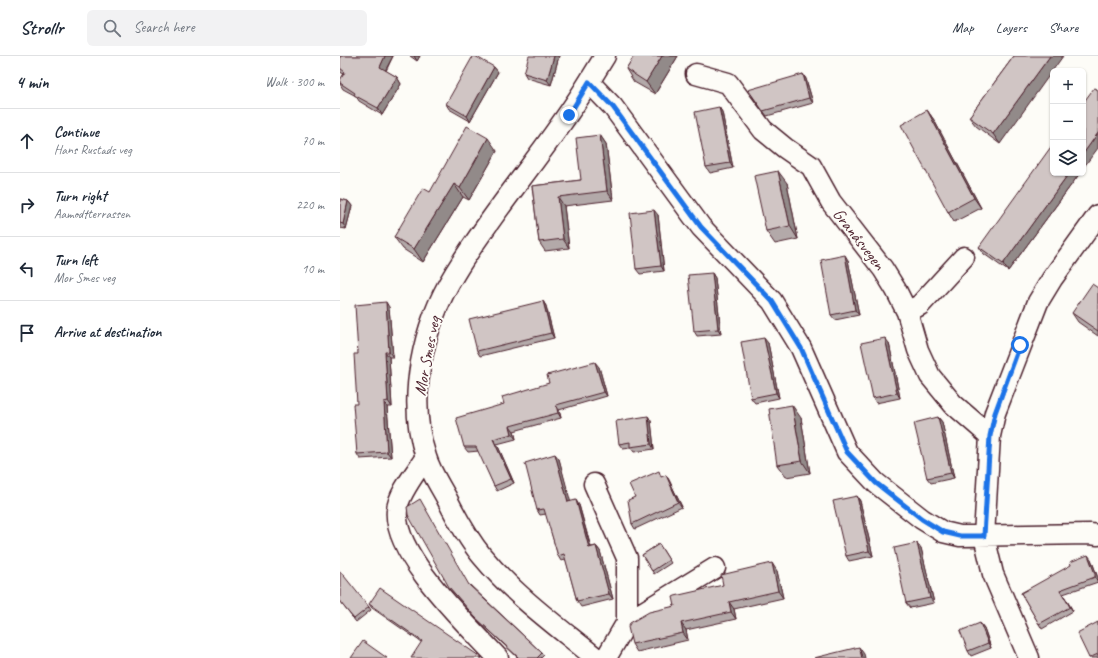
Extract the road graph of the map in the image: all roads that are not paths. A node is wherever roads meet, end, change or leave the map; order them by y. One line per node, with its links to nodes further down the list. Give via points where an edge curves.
1 (605, 56): 3 (street, Mor Smes veg)
2 (696, 74): 6 (street, Granåsvegen, via 728,83 763,130 811,166 831,202 884,269)
3 (589, 82): 8 (street, Mor Smes veg, via 569,115 478,239 437,305 422,362 417,397 419,424); 11 (street, via 613,107 701,227 772,301 801,348 847,452 876,483 938,529 960,536)
4 (1098, 215): 7 (street, via 1052,278 1038,302 995,413)
5 (964, 256): 6 (street, via 920,305)
6 (907, 312): 7 (street, Granåsvegen, via 918,350 930,376 953,404)
7 (990, 436): 11 (street)
8 (426, 457): 14 (street, via 406,488 397,509 397,522 402,537 422,574); 15 (street, Mor Smes veg, via 455,516 482,556 525,601)
9 (594, 484): 13 (street, via 626,558)
10 (1098, 535): 11 (street)
11 (984, 536): 17 (street, via 993,574)
12 (715, 568): 13 (street)
13 (626, 622): 16 (street)
14 (498, 658)
15 (596, 658)
16 (606, 658)
17 (1029, 658)

